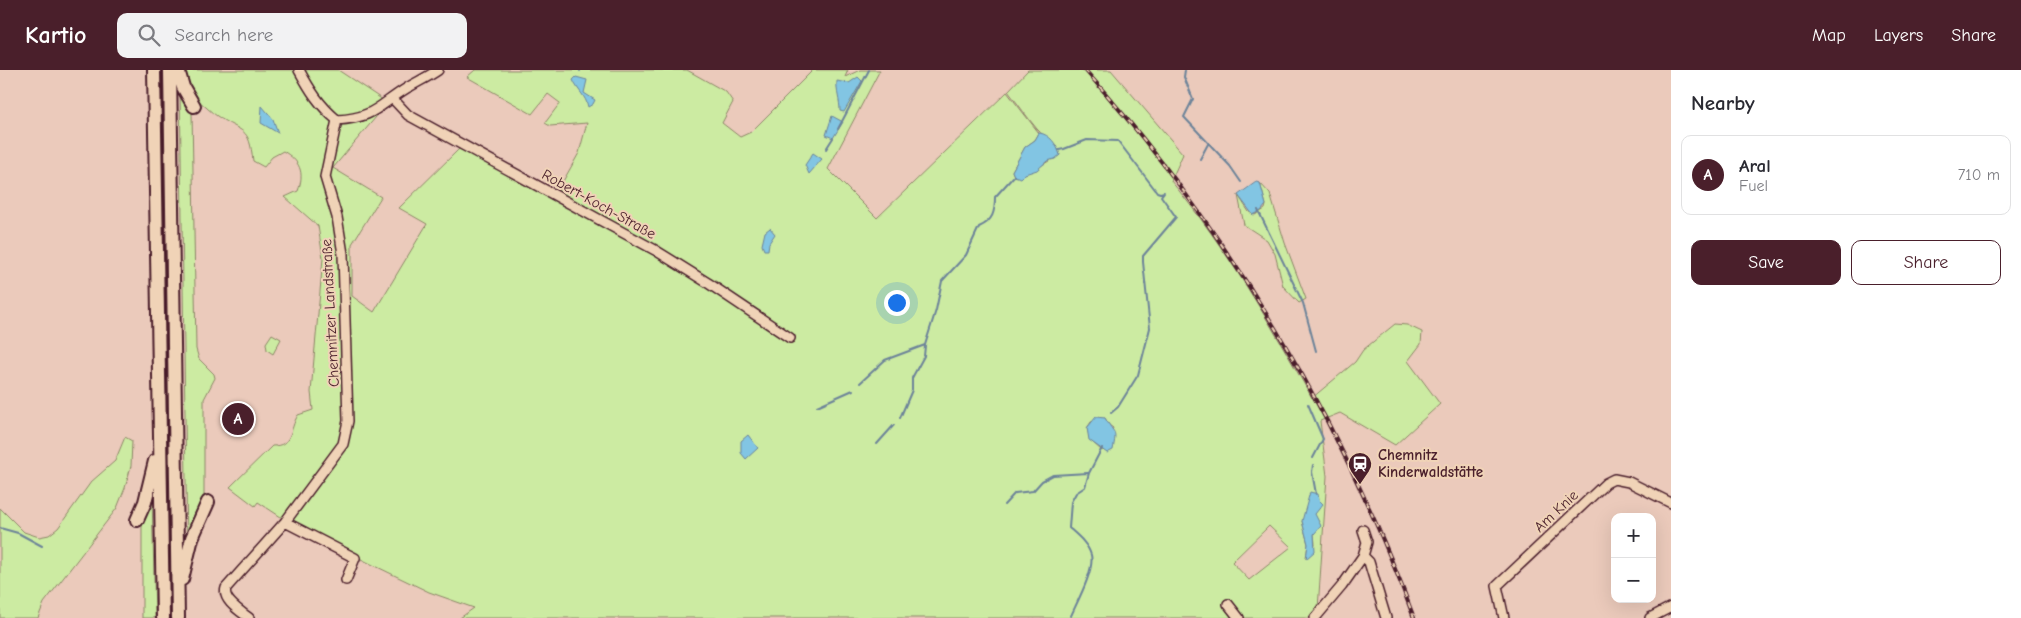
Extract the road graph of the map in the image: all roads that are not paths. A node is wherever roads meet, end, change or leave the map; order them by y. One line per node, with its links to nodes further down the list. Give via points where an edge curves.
1 (154, 70): 10 (highway)
2 (170, 70): 18 (highway)
3 (178, 70): 7 (highway)
4 (299, 70): 8 (street, via 323,109)
5 (438, 70): 6 (street)
6 (393, 99): 8 (street, via 370,114); 9 (street, Robert-Koch-Straße, via 408,115 655,250)
7 (194, 106)
8 (337, 120): 14 (street, Chemnitzer Landstraße, via 325,177 337,217 343,254 348,427 343,444)
9 (790, 338)
10 (160, 449): 13 (highway); 21 (highway)
11 (208, 502): 18 (highway, via 192,538)
12 (1671, 503): 27 (street, Am Knie, via 1629,482 1614,479 1606,483 1497,586)
13 (137, 520)
14 (285, 522): 17 (street, via 356,558); 23 (street, Chemnitzer Landstraße, via 224,592)
15 (1363, 530): 16 (street, via 1367,542)
16 (1363, 556): 25 (street); 26 (street, via 1369,562)
17 (346, 580)
18 (178, 591): 22 (highway)
19 (1228, 604): 24 (street)
20 (1671, 606): 28 (street)
21 (163, 618)
22 (178, 618)
23 (249, 618)
24 (1239, 618)
25 (1315, 618)
26 (1386, 618)
27 (1504, 618)
28 (1650, 618)

